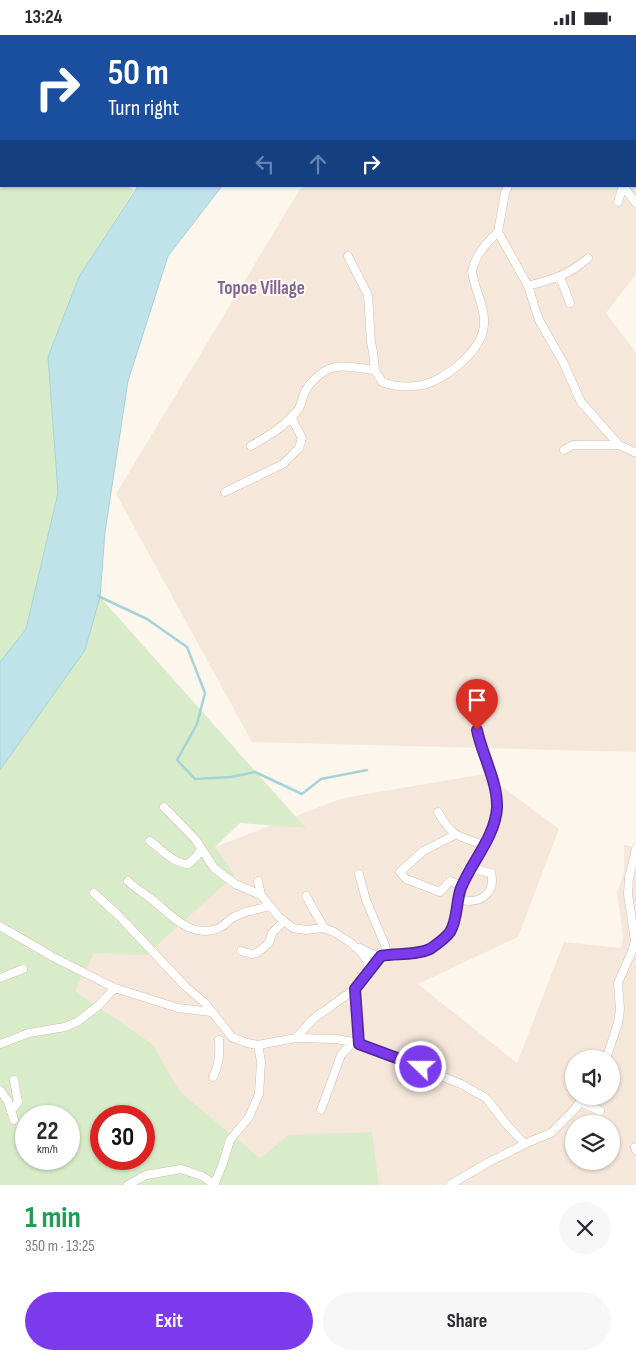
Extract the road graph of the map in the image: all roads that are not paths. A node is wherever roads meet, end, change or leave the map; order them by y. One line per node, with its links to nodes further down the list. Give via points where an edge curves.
1 (508, 187): 6 (street)
2 (623, 187): 4 (street)
3 (624, 187): 5 (street)
4 (618, 202)
5 (636, 203)
6 (498, 232): 10 (street); 12 (street, via 473,265 472,278 484,323 482,335 465,359 430,382 401,387 382,382)
7 (348, 257): 12 (street, via 368,295)
8 (588, 258): 9 (street)
9 (560, 277): 10 (street); 11 (street)
10 (528, 286): 14 (street, via 540,320 581,402)
11 (570, 303)
12 (375, 370): 13 (street, via 335,367 322,373 307,387 299,409)
13 (291, 417): 15 (street); 18 (street, via 302,438 299,449 283,464)
14 (619, 445): 16 (street, via 573,445); 17 (street)
15 (251, 446)
16 (564, 450)
17 (636, 453)
18 (225, 492)
19 (477, 730): 24 (street, via 497,806 496,818)
20 (164, 807): 25 (street)
21 (438, 812): 22 (street)
22 (455, 835): 24 (street); 31 (street, via 423,851 400,872 406,879 440,891 450,881)
23 (150, 841): 25 (street, via 176,862 184,864 188,864)
24 (484, 845): 27 (street)
25 (201, 849): 33 (street, via 214,868)
26 (636, 849): 54 (street, via 628,894 635,941 618,983 620,1009)
27 (471, 868): 31 (street); 35 (street, via 491,873 488,893 483,899)
28 (359, 874): 42 (street, via 366,901 385,945)
29 (128, 881): 36 (street, via 170,917 186,927 200,930 218,929 236,916)
30 (258, 881): 33 (street)
31 (462, 886): 35 (street)
32 (94, 893): 48 (street)
33 (261, 895): 36 (street)
34 (306, 896): 39 (street)
35 (457, 903): 42 (street, via 454,925 441,941 419,953)
36 (270, 906): 37 (street)
37 (284, 921): 39 (street, via 298,929); 41 (street, via 272,933 269,943 257,953)
38 (0, 926): 46 (street, via 53,957)
39 (324, 929): 40 (street)
40 (351, 943): 42 (street); 44 (street, via 368,962)
41 (241, 951)
42 (384, 955): 44 (street)
43 (23, 969): 45 (street)
44 (367, 974): 47 (street)
45 (0, 978)
46 (116, 987): 48 (street, via 178,1008); 52 (street, via 77,1022 29,1033)
47 (355, 989): 49 (street, via 313,1019); 51 (street)
48 (212, 1012): 53 (street, via 232,1037)
49 (296, 1038): 51 (street); 53 (street)
50 (219, 1040): 55 (street, via 217,1071)
51 (356, 1043): 60 (street, via 341,1055); 64 (street, via 478,1092)
52 (0, 1044)
53 (258, 1045): 65 (street, via 261,1062 258,1094 249,1117 230,1140)
54 (609, 1050)
55 (213, 1077)
56 (14, 1080): 61 (street, via 18,1102)
57 (0, 1090): 61 (street)
58 (577, 1105): 64 (street, via 551,1133)
59 (591, 1105): 62 (street)
60 (320, 1110)
61 (11, 1111): 63 (street)
62 (600, 1111)
63 (14, 1120)
64 (526, 1144): 67 (street)
65 (214, 1184): 66 (street, via 181,1169 146,1175)
66 (128, 1185)
67 (450, 1185)

